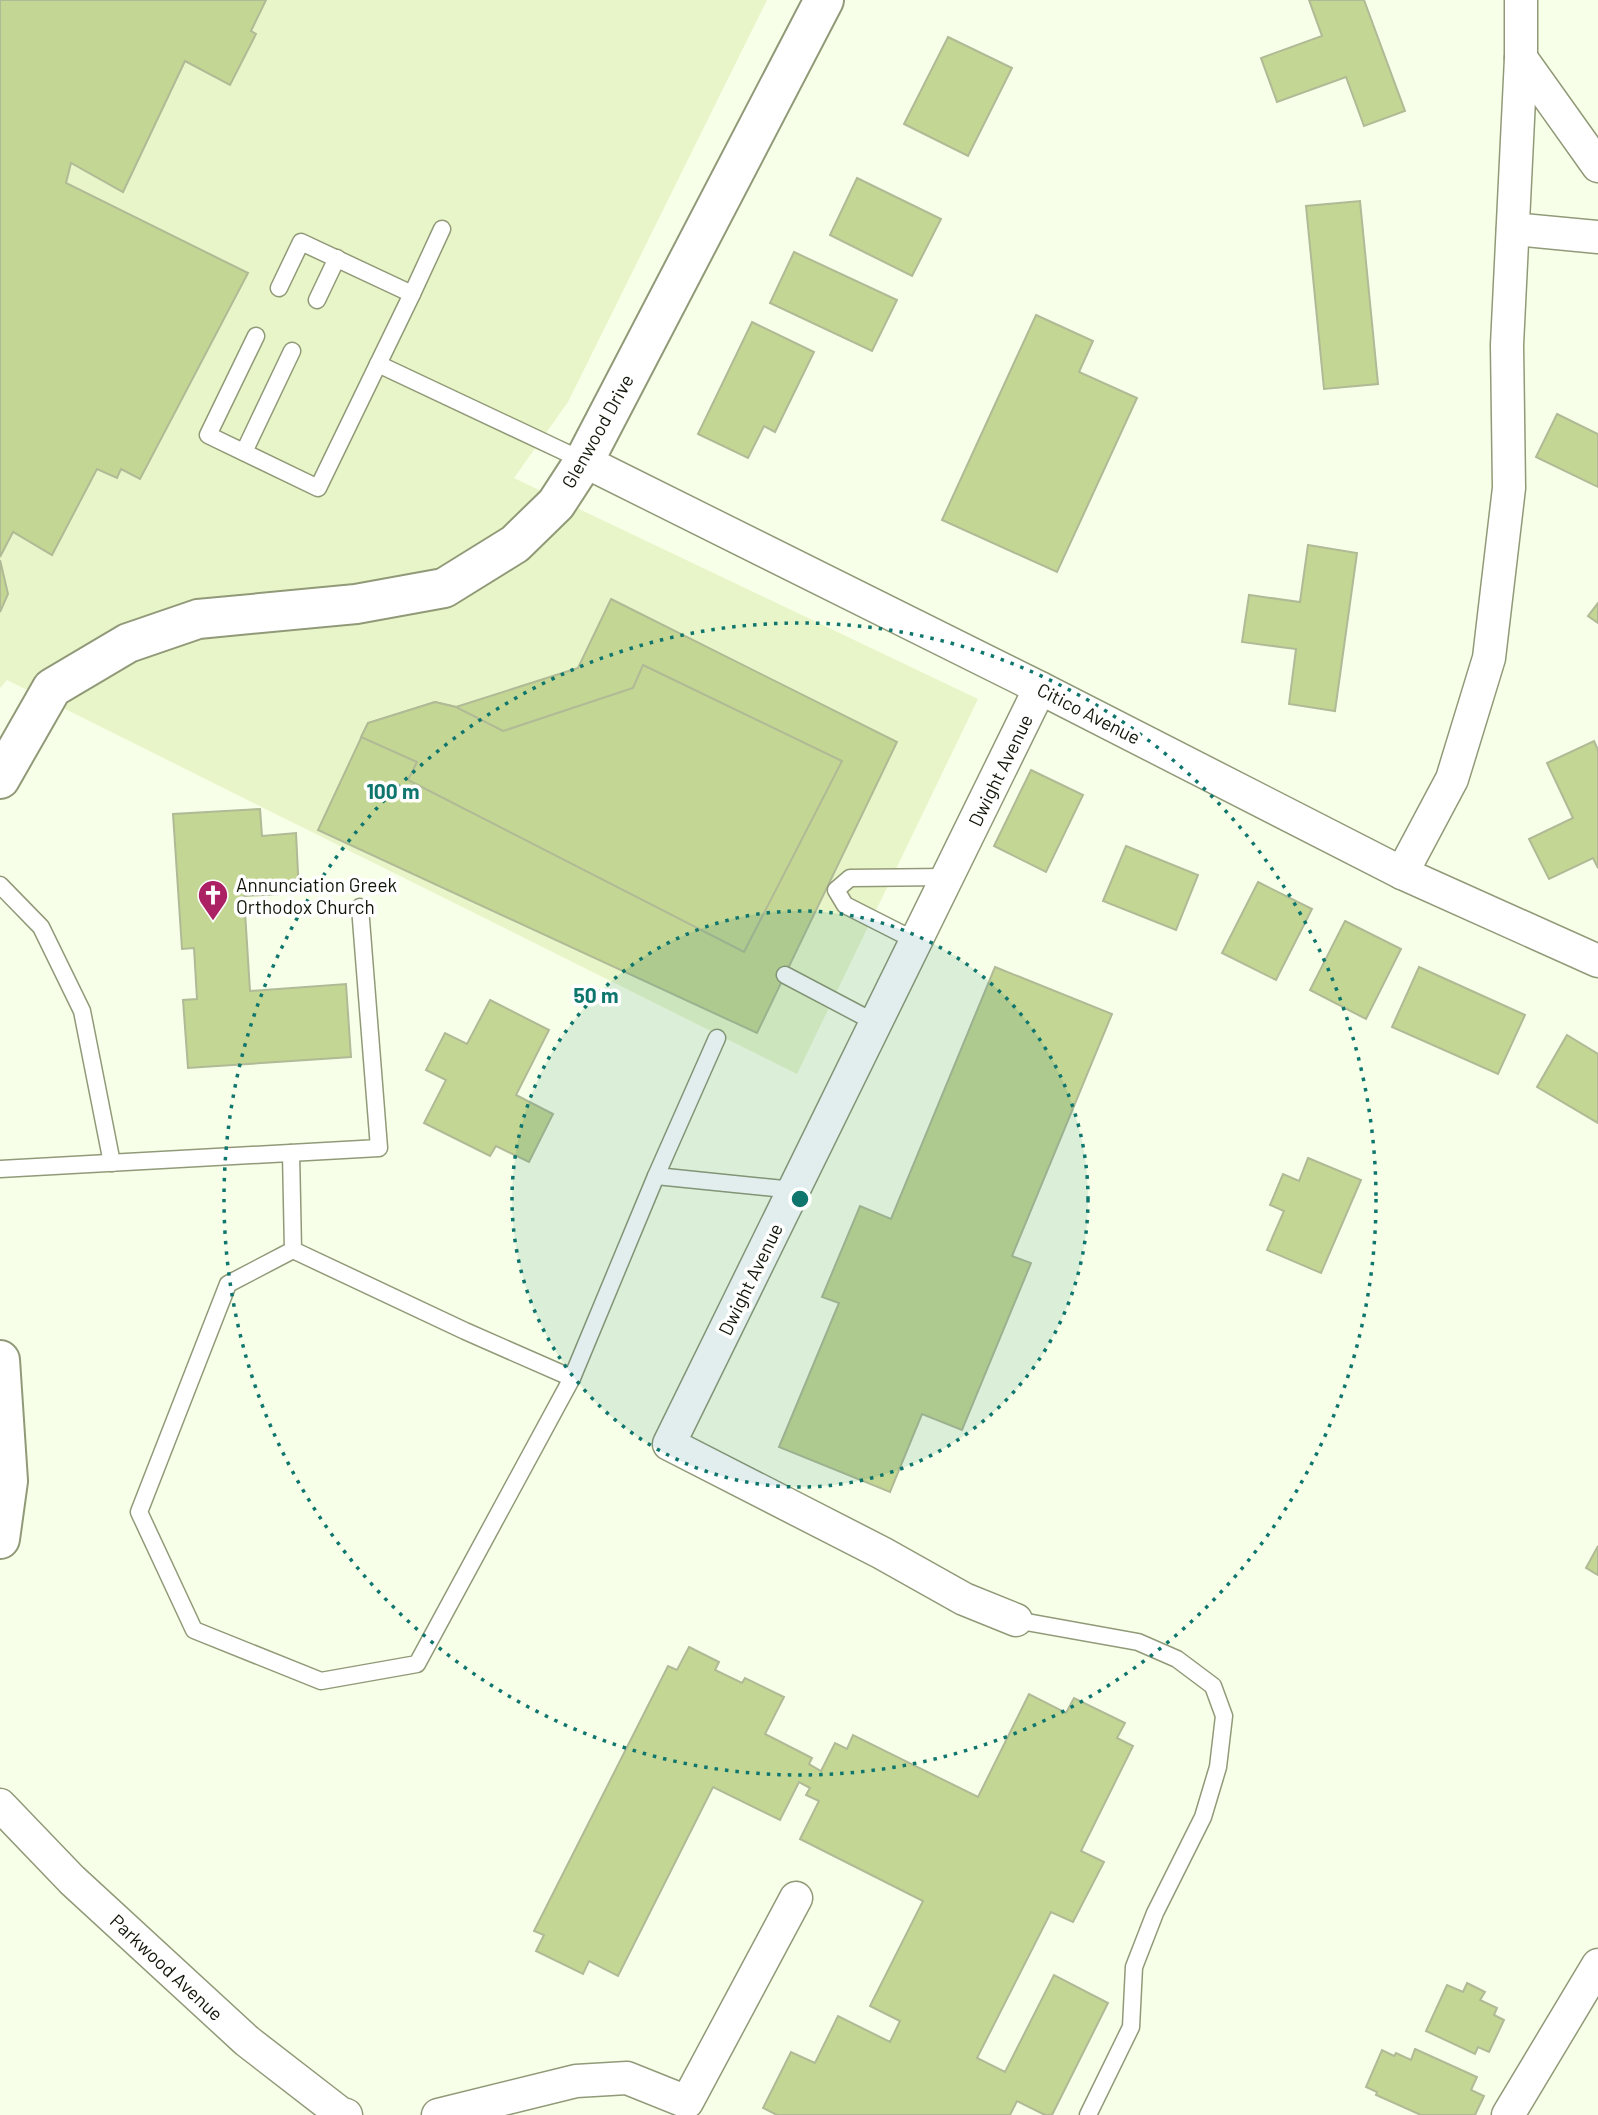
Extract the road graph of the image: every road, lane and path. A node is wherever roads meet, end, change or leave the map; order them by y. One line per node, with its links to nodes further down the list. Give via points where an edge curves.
1 (824, 0): 16 (street, Glenwood Drive)
2 (1521, 0): 3 (street)
3 (1521, 58): 4 (street); 6 (street)
4 (1598, 166)
5 (442, 229): 10 (lane)
6 (1513, 229): 7 (street); 19 (street, via 1507,345 1509,488 1489,658 1452,779)
7 (1598, 237)
8 (337, 258): 9 (lane, via 301,242); 10 (lane); 11 (lane)
9 (279, 288)
10 (412, 293): 14 (lane)
11 (317, 300)
12 (256, 336): 15 (lane, via 208,435)
13 (292, 351): 15 (lane)
14 (378, 364): 15 (lane, via 318,488); 16 (lane)
15 (244, 452)
16 (583, 461): 17 (street, Citico Avenue); 18 (street, Glenwood Drive, via 556,504 515,544 444,587 356,604 198,619 128,643 52,688)
17 (1040, 688): 19 (street, Citico Avenue); 20 (street, Dwight Avenue)
18 (0, 779)
19 (1402, 873): 24 (street, Citico Avenue)
20 (948, 877): 23 (street, Dwight Avenue); 23 (lane, via 850,878 832,888 845,905)
21 (0, 885): 29 (lane, via 41,927 82,1012)
22 (360, 907): 28 (lane, via 379,1149)
23 (916, 941): 26 (street, Dwight Avenue)
24 (1598, 961)
25 (785, 975): 26 (lane)
26 (876, 1023): 32 (street, Dwight Avenue)
27 (718, 1038): 31 (lane)
28 (291, 1153): 29 (lane); 33 (lane)
29 (111, 1163): 30 (lane)
30 (0, 1169)
31 (656, 1176): 32 (lane); 35 (lane)
32 (794, 1190): 37 (street, Dwight Avenue, via 668,1444 964,1599)
33 (293, 1250): 35 (lane); 35 (lane, via 228,1284 139,1511 194,1630 321,1681 417,1664)
34 (0, 1360): 36 (street, via 8,1481)
35 (572, 1378)
36 (0, 1539)
37 (1016, 1619): 44 (lane, via 1138,1642 1177,1659 1213,1686 1224,1716 1218,1767 1203,1817 1133,1967 1131,2027)
38 (0, 1805): 42 (street, Parkwood Avenue, via 72,1880 247,2041)
39 (796, 1898): 41 (street)
40 (1598, 1965): 45 (street)
41 (681, 2108): 43 (street, via 628,2078 576,2081)
42 (346, 2115)
43 (438, 2115)
44 (1088, 2115)
45 (1508, 2115)

